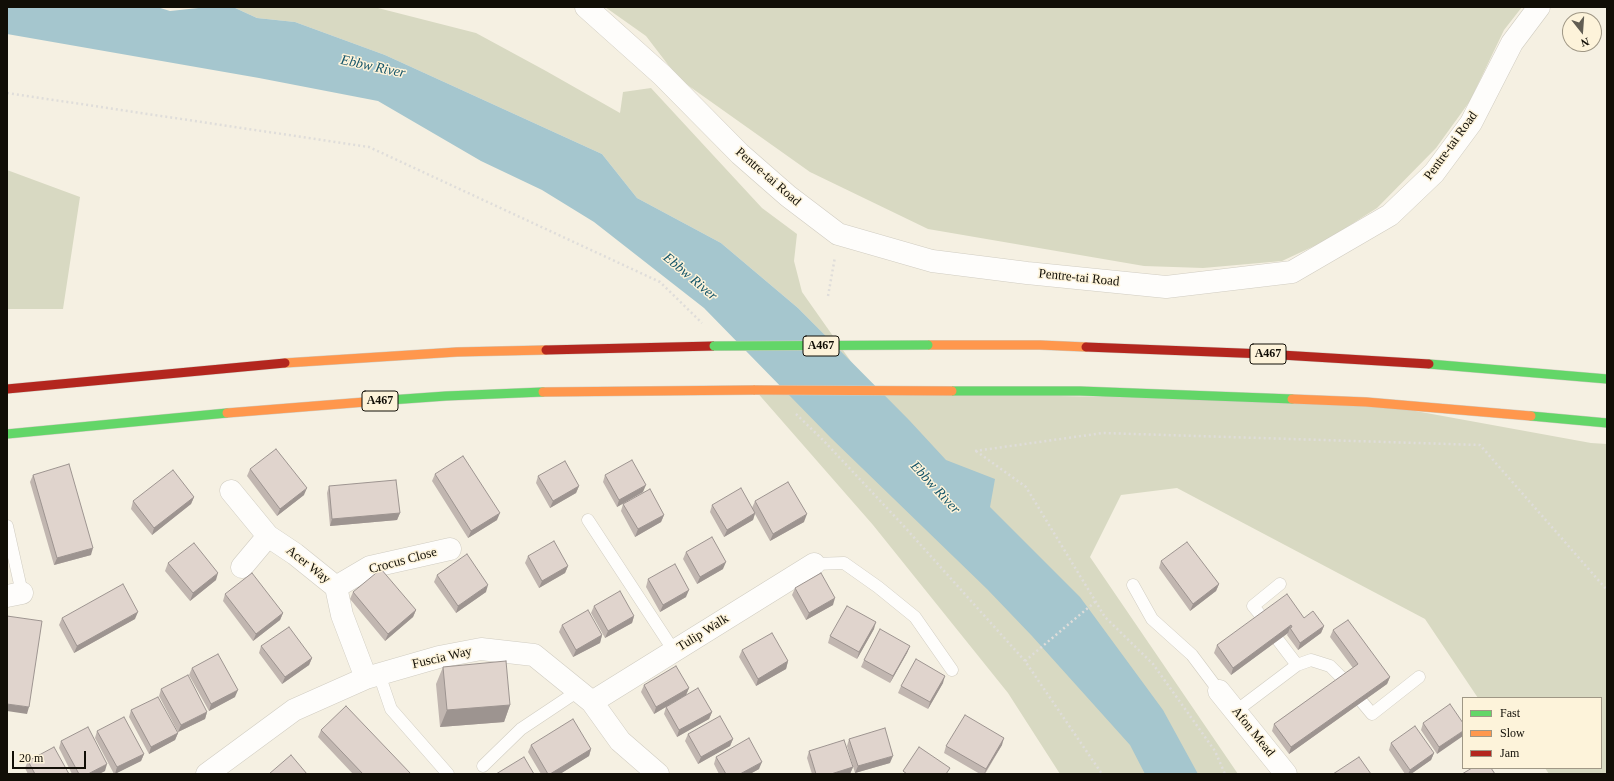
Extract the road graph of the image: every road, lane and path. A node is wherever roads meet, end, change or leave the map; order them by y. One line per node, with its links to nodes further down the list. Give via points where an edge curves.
1 (586, 7): 4 (street, Pentre-tai Road, via 662,75 740,154 788,196)
2 (1539, 7): 4 (street, Pentre-tai Road, via 1512,43 1471,123 1434,173 1390,215 1292,272 1166,287 932,261)
3 (7, 93): 6 (path, via 369,146 660,282)
4 (838, 234): 5 (path)
5 (828, 296)
6 (705, 325)
7 (1607, 379): 8 (main road, A467, bridge, via 1445,365 1265,354 1040,345 714,346 442,353 305,361)
8 (7, 389)
9 (795, 413): 28 (path, via 901,523)
10 (1607, 423): 11 (main road, A467, bridge, via 1358,402 1080,391 566,391 446,396 172,417)
11 (7, 434)
12 (231, 491): 15 (street, Acer Way)
13 (588, 520): 27 (lane)
14 (7, 526): 23 (lane)
15 (268, 536): 18 (street); 21 (street, Acer Way)
16 (450, 549): 21 (street, Crocus Close, via 370,567)
17 (814, 564): 27 (street, Tulip Walk); 30 (lane, via 844,563 878,587 915,617)
18 (242, 567)
19 (1280, 584): 25 (lane, via 1253,606)
20 (1133, 585): 34 (lane, via 1152,619 1192,656)
21 (336, 587): 31 (street, Acer Way, via 342,616)
22 (1607, 590): 24 (path, via 1480,445 1103,433 975,451 1026,487)
23 (14, 595)
24 (1095, 602): 28 (path); 43 (path, via 1105,617 1154,664 1215,751)
25 (1262, 617)
26 (1278, 640): 29 (lane)
27 (674, 651): 35 (street, Tulip Walk)
28 (1026, 661): 42 (path)
29 (1297, 665): 33 (lane, via 1311,660 1330,666); 37 (lane)
30 (952, 670)
31 (373, 676): 35 (street, Fuscia Way, via 440,657 481,649 534,655); 39 (street, Fuscia Way, via 294,710); 40 (lane, via 391,709)
32 (1420, 677): 36 (lane, via 1372,714)
33 (1344, 680)
34 (1219, 691): 37 (street, Afon Mead)
35 (585, 697): 38 (lane, via 521,729); 41 (street, Fuscia Way, via 620,740)
36 (1362, 702)
37 (1236, 711): 44 (street, Afon Mead)
38 (482, 766)
39 (207, 774)
40 (448, 774)
41 (658, 774)
42 (1102, 774)
43 (1225, 774)
44 (1286, 774)

